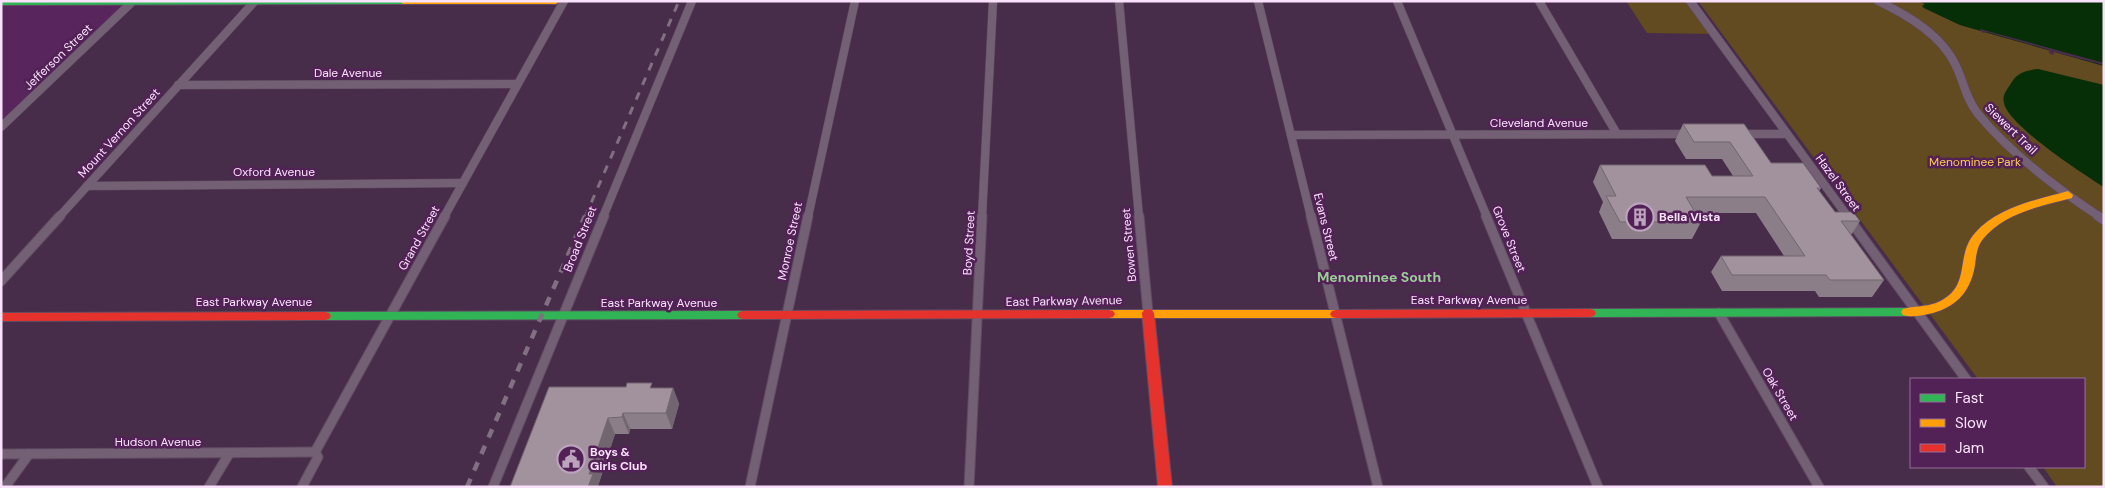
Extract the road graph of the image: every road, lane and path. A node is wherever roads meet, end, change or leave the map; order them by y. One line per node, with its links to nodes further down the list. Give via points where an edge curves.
1 (556, 1): 13 (street)
2 (564, 1): 16 (street, Grand Street)
3 (692, 1): 39 (street, Broad Street)
4 (855, 1): 36 (street, Monroe Street)
5 (993, 1): 37 (street, Boyd Street)
6 (1119, 1): 32 (street, Bowen Street)
7 (1258, 1): 23 (street, Evans Street)
8 (1397, 1): 24 (street, Grove Street)
9 (1540, 1): 19 (street)
10 (1690, 1): 22 (street, Hazel Street)
11 (1878, 1): 27 (street, Siewert Trail, via 1908,18 1947,51 1965,96 1977,113)
12 (144, 2): 13 (street); 15 (street)
13 (254, 2): 17 (street, Mount Vernon Street)
14 (3, 3): 15 (street)
15 (131, 3): 18 (street, Jefferson Street)
16 (517, 84): 17 (street, Dale Avenue); 25 (street, Grand Street)
17 (178, 86): 26 (street, Mount Vernon Street)
18 (1, 127)
19 (1617, 134): 20 (street, Cleveland Avenue); 24 (street, Cleveland Avenue)
20 (1698, 134)
21 (1727, 134): 22 (street)
22 (1787, 134): 31 (street, Hazel Street)
23 (1291, 135): 24 (street, Cleveland Avenue); 30 (street, Evans Street)
24 (1453, 135): 34 (street, Grove Street)
25 (462, 183): 26 (street, Oxford Avenue); 35 (street, Grand Street)
26 (87, 186): 29 (street, Mount Vernon Street)
27 (2068, 195): 28 (street, Siewert Trail); 31 (street, East Parkway Avenue, via 1992,223 1972,246 1968,276 1957,297 1937,309)
28 (2104, 220)
29 (1, 281)
30 (1334, 312): 32 (street, East Parkway Avenue); 34 (street, East Parkway Avenue); 53 (street, Evans Street)
31 (1917, 312): 33 (street, East Parkway Avenue); 40 (street, Hazel Street)
32 (1148, 313): 37 (street, East Parkway Avenue); 52 (street, Bowen Street)
33 (1719, 313): 34 (street, East Parkway Avenue); 55 (street, Oak Street)
34 (1527, 314): 54 (street, Grove Street)
35 (390, 316): 38 (street, East Parkway Avenue); 39 (street, East Parkway Avenue); 41 (street, Grand Street)
36 (787, 316): 37 (street, East Parkway Avenue); 39 (street, East Parkway Avenue); 50 (street, Monroe Street)
37 (978, 316): 51 (street, Boyd Street)
38 (1, 317)
39 (562, 317): 49 (street, Broad Street)
40 (1965, 378)
41 (315, 452): 44 (street, Hudson Avenue); 48 (street, Grand Street, via 318,457)
42 (1, 454): 43 (street, Hudson Avenue)
43 (30, 454): 44 (street, Hudson Avenue); 46 (street)
44 (229, 454): 47 (street)
45 (2030, 468): 56 (street)
46 (5, 487)
47 (210, 487)
48 (302, 487)
49 (493, 487)
50 (750, 487)
51 (969, 487)
52 (1165, 487)
53 (1378, 487)
54 (1598, 487)
55 (1819, 487)
56 (2044, 487)

